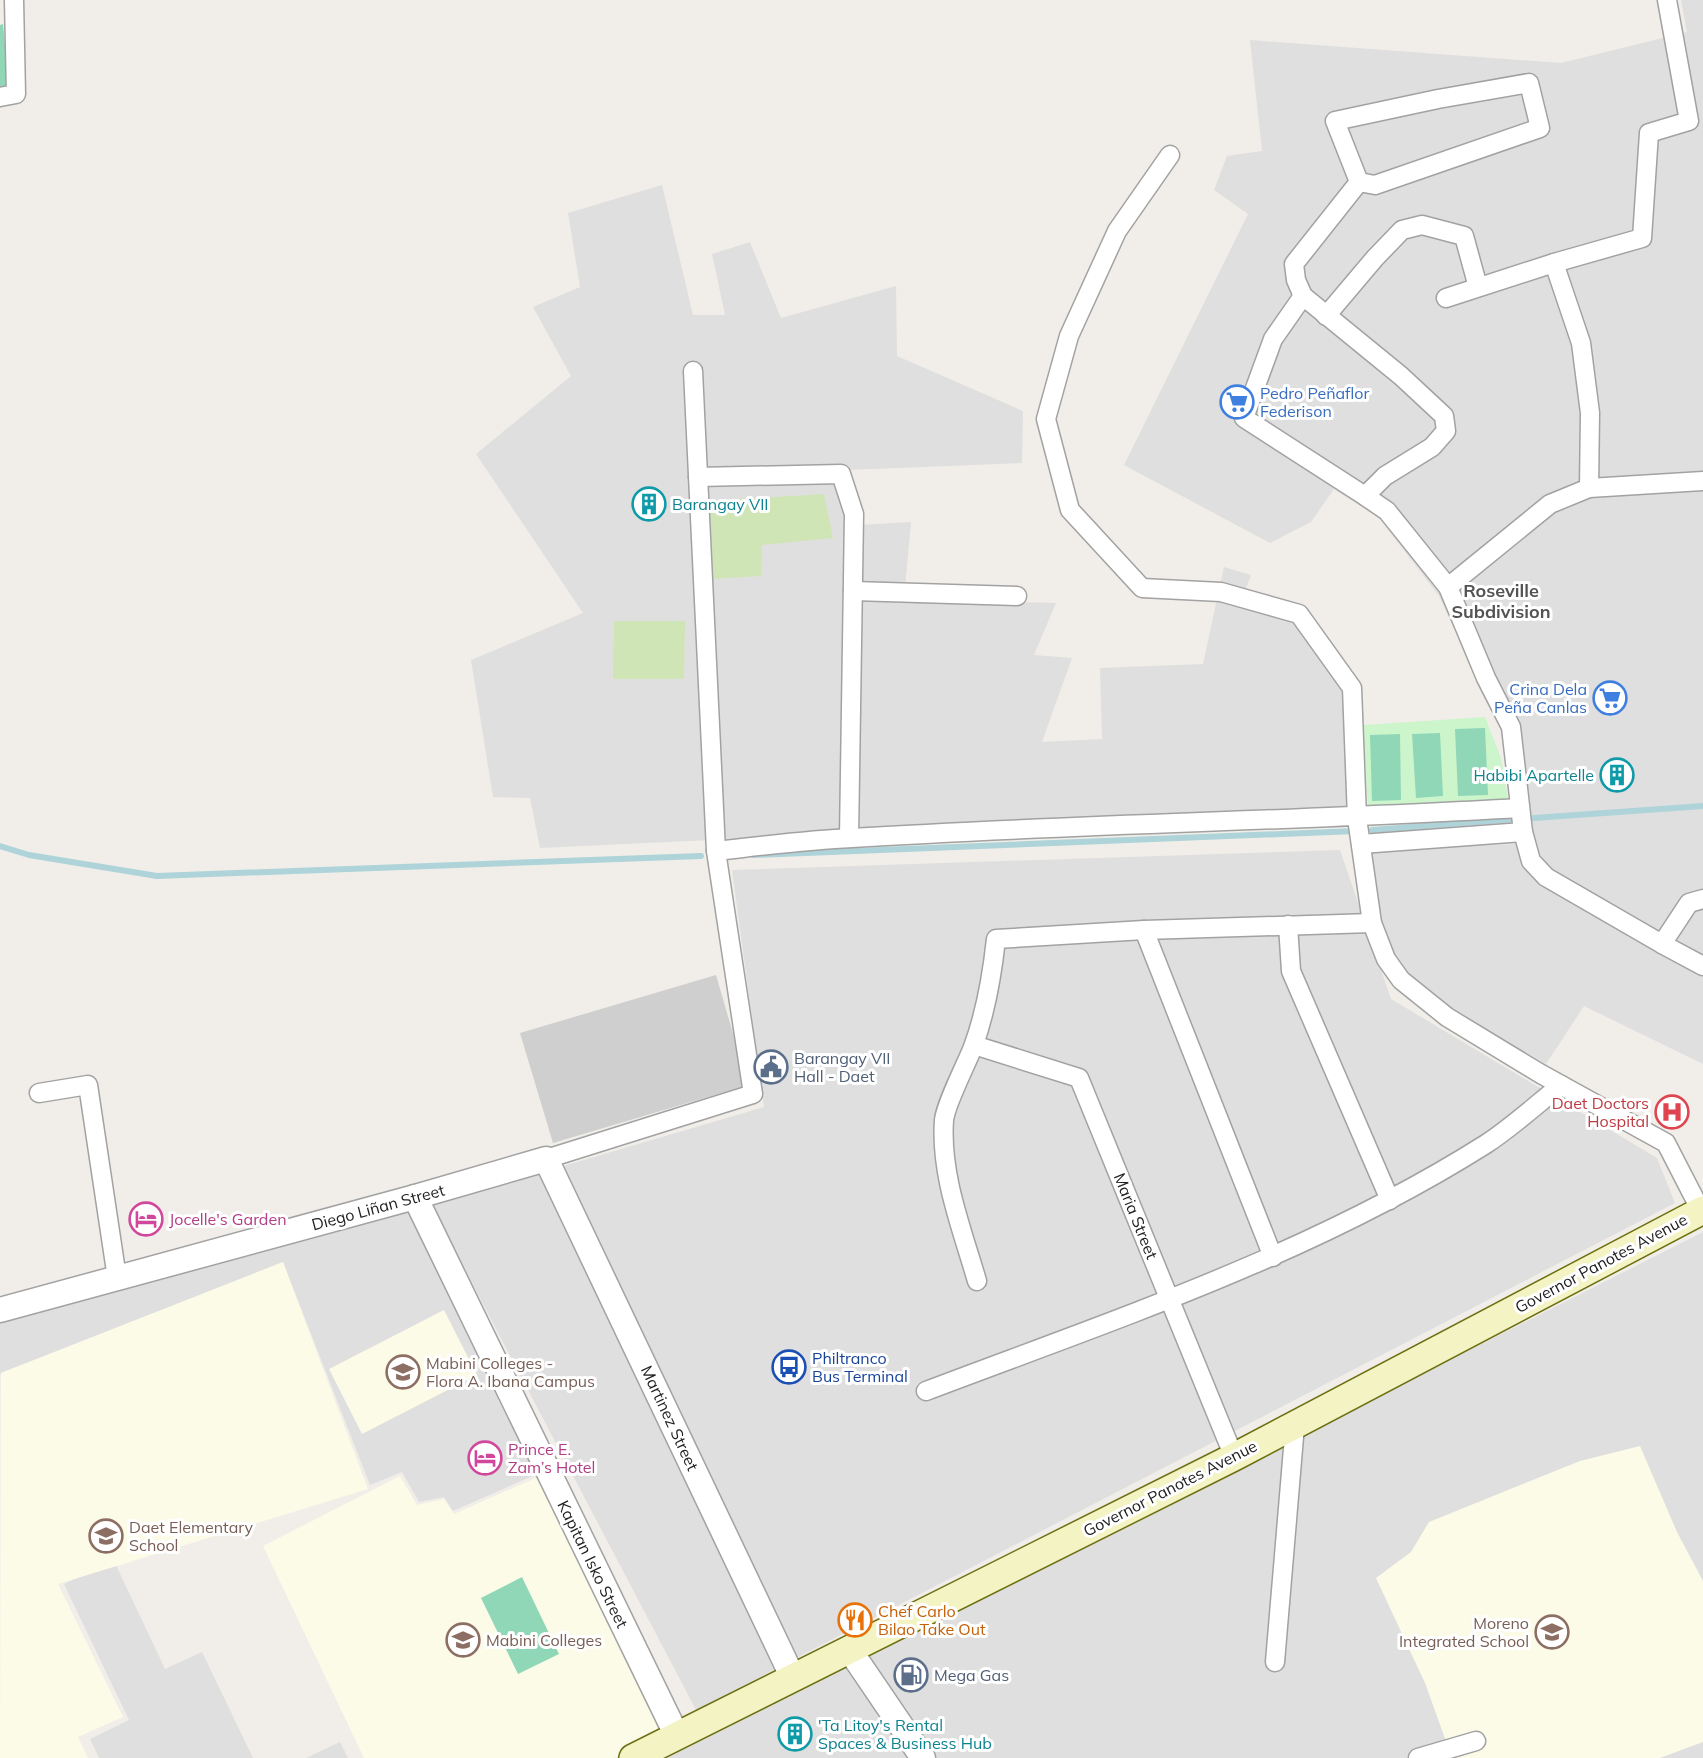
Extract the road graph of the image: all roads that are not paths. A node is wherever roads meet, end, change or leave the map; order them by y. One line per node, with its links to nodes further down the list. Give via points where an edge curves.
1 (14, 0): 3 (street, via 16,94)
2 (1667, 0): 6 (street, via 1689,122 1649,133 1642,238)
3 (0, 97)
4 (1170, 155): 20 (street, via 1117,231 1066,347 1046,419 1070,510 1142,588 1221,592 1299,614 1352,688)
5 (1359, 182): 5 (street, via 1335,121 1529,83 1540,128 1375,185); 8 (street, via 1294,264)
6 (1554, 263): 7 (street); 14 (street, via 1581,343 1590,413)
7 (1478, 287): 9 (street); 10 (street, via 1464,236 1422,225 1402,230)
8 (1303, 297): 10 (street); 15 (street, via 1273,339 1244,418)
9 (1446, 298)
10 (1326, 315): 15 (street, via 1444,416 1446,431 1432,447 1385,476)
11 (693, 371): 12 (street)
12 (698, 477): 17 (street, via 841,474 854,514); 24 (street)
13 (1703, 481): 14 (street)
14 (1589, 488): 16 (street, via 1550,504)
15 (1365, 496): 16 (street, via 1387,511)
16 (1448, 587): 19 (street, via 1511,727)
17 (853, 591): 18 (street); 22 (street)
18 (1017, 596)
19 (1519, 808): 20 (street); 21 (street)
20 (1357, 818): 22 (street); 23 (street)
21 (1523, 832): 23 (street); 29 (street, via 1531,861 1546,877)
22 (849, 838): 24 (street)
23 (1361, 844): 26 (street)
24 (716, 851): 34 (street, Diego Liñan Street, via 753,1094)
25 (1703, 899): 29 (street, via 1689,903)
26 (1372, 923): 27 (street); 32 (street, via 1386,959 1421,998)
27 (1288, 925): 28 (street); 36 (street, via 1291,971)
28 (1144, 930): 31 (street, via 996,939 991,986); 38 (street)
29 (1662, 944): 30 (street)
30 (1703, 966)
31 (974, 1046): 40 (street, via 944,1117 944,1145 950,1189); 41 (street, Maria Street, via 1079,1078)
32 (1561, 1085): 36 (street, via 1488,1143); 37 (street, via 1666,1143)
33 (39, 1093): 39 (street, via 88,1084)
34 (546, 1159): 35 (street, Diego Liñan Street); 48 (street, Martinez Street)
35 (415, 1197): 39 (street, Diego Liñan Street); 49 (street, Kapitan Isko Street)
36 (1390, 1200): 38 (street)
37 (1702, 1210): 44 (main road, Governor Panotes Avenue)
38 (1273, 1257): 41 (street)
39 (117, 1278): 42 (street, Diego Liñan Street)
40 (977, 1281)
41 (1170, 1300): 43 (street); 45 (street, Maria Street)
42 (0, 1310)
43 (926, 1391)
44 (1295, 1425): 45 (main road, Governor Panotes Avenue); 47 (street)
45 (1234, 1457): 46 (main road, Governor Panotes Avenue)
46 (849, 1649): 48 (main road, Governor Panotes Avenue); 52 (street)
47 (1275, 1662)
48 (793, 1678): 49 (main road, Governor Panotes Avenue)
49 (677, 1736): 51 (main road, Governor Panotes Avenue)
50 (1476, 1741): 53 (street)
51 (633, 1758)
52 (922, 1758)
53 (1418, 1758)

